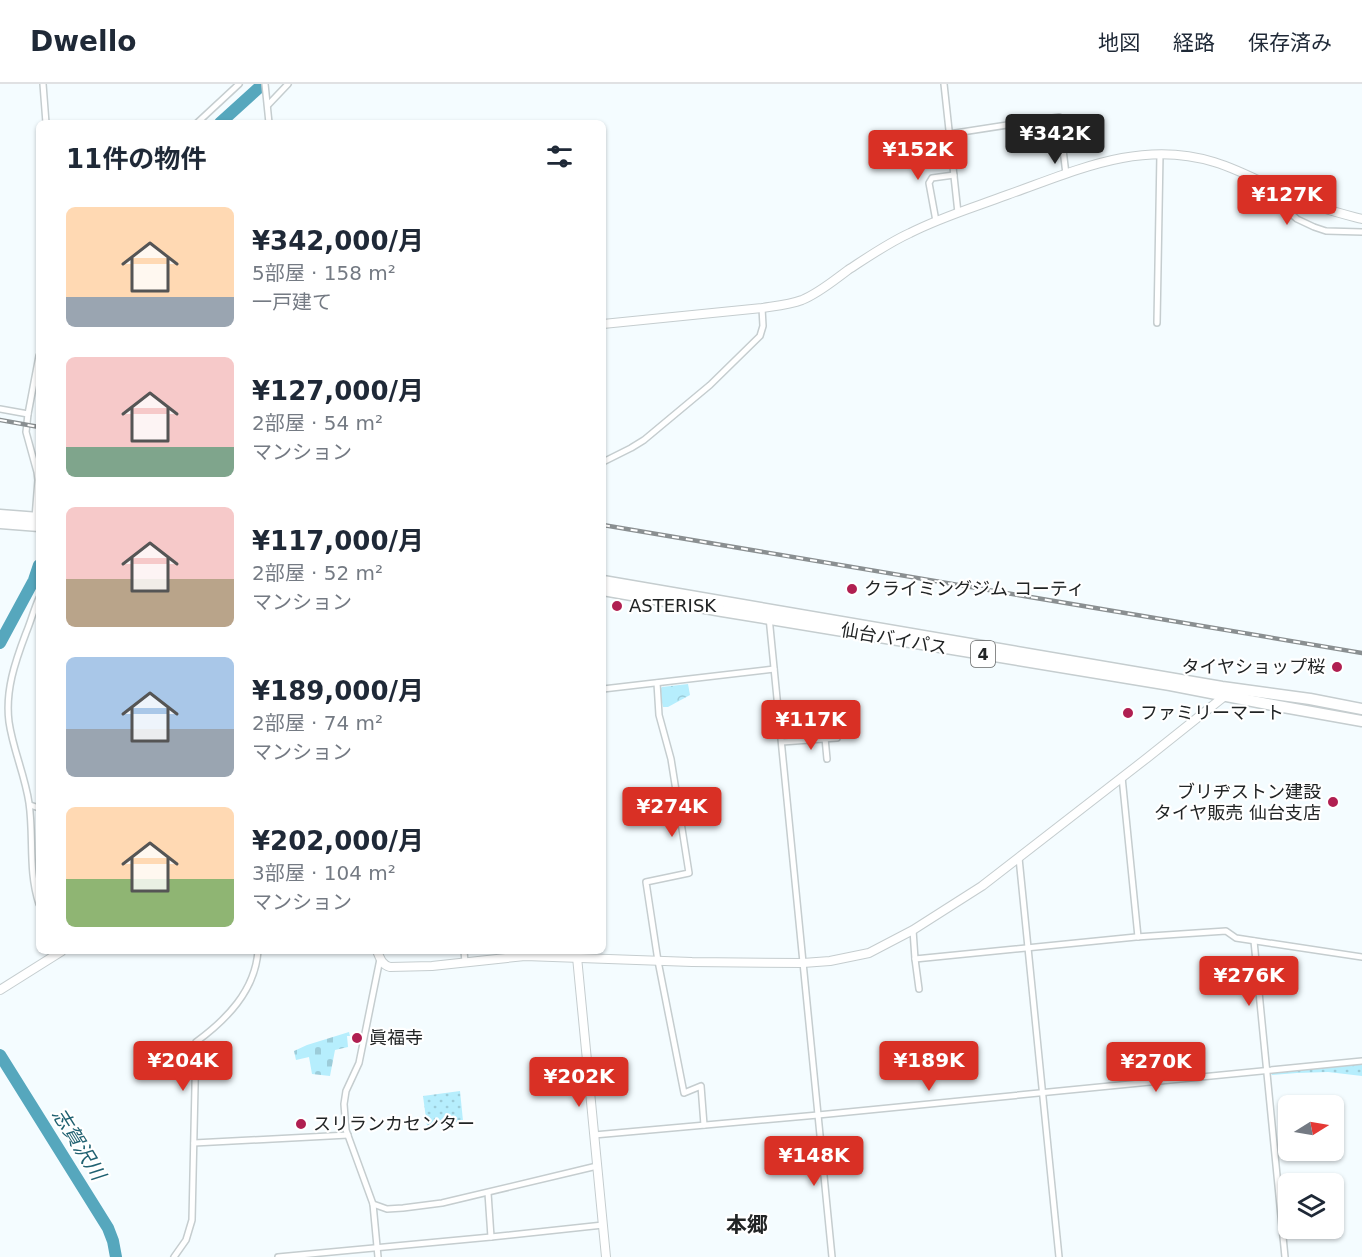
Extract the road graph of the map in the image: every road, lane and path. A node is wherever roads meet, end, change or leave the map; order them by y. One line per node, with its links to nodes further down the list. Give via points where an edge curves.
1 (43, 84): 7 (street)
2 (239, 84): 8 (street)
3 (265, 84): 6 (street)
4 (288, 84): 6 (street)
5 (944, 84): 10 (street)
6 (267, 103): 9 (street)
7 (46, 120)
8 (200, 120)
9 (269, 120)
10 (949, 134): 12 (street, via 1059,117); 13 (street)
11 (1160, 154): 12 (street, via 1107,160); 14 (street, via 1215,162); 22 (street)
12 (1066, 174): 17 (street)
13 (954, 175): 17 (street); 19 (street, via 932,178 929,183)
14 (1254, 178): 15 (street); 16 (street, via 1250,188)
15 (1295, 198): 16 (street); 18 (street)
16 (1288, 212): 20 (street, via 1326,231)
17 (958, 213): 19 (street)
18 (1362, 219)
19 (936, 221): 21 (street, via 882,248 803,299)
20 (1362, 232)
21 (762, 308): 23 (street); 27 (street, via 760,336 726,370 644,440)
22 (1157, 323)
23 (606, 324)
24 (36, 372): 26 (street)
25 (0, 409): 26 (street)
26 (28, 414): 28 (street, via 26,432)
27 (606, 460)
28 (36, 468)
29 (0, 515): 30 (highway)
30 (36, 521)
31 (36, 521): 32 (highway)
32 (0, 523)
33 (606, 582): 36 (highway, 仙台バイパス / 4)
34 (606, 590): 36 (highway, 仙台バイパス / 4)
35 (36, 606): 48 (street, via 18,654 8,702 12,737)
36 (769, 614): 37 (street); 40 (highway, 仙台バイパス / 4); 41 (highway, 仙台バイパス / 4)
37 (774, 669): 38 (street); 45 (street)
38 (657, 683): 39 (street); 63 (street, via 689,873 646,882)
39 (606, 689)
40 (1226, 695): 42 (highway, 仙台バイパス / 4); 47 (street)
41 (1362, 709)
42 (1362, 721)
43 (825, 738): 44 (street); 45 (street); 46 (street)
44 (837, 738)
45 (782, 742): 65 (street)
46 (827, 759)
47 (1122, 777): 50 (street); 53 (street)
48 (30, 805): 49 (street); 51 (street, via 31,867)
49 (36, 807)
50 (1019, 858): 52 (street); 55 (street)
51 (36, 890)
52 (913, 930): 62 (street); 65 (street, via 869,953)
53 (1138, 937): 54 (street, via 1226,931 1236,938); 55 (street)
54 (1254, 941): 61 (street); 69 (street)
55 (1027, 948): 62 (street); 70 (street)
56 (56, 954): 67 (street)
57 (257, 954): 75 (street, via 243,996 212,1030 195,1041)
58 (464, 954): 64 (street)
59 (577, 954): 63 (street); 64 (street); 74 (street)
60 (379, 955): 64 (street, via 384,965 390,967); 73 (street, via 360,1063 346,1091)
61 (1362, 957)
62 (915, 959): 66 (street)
63 (658, 961): 65 (street); 72 (street, via 684,1093 701,1086)
64 (465, 962)
65 (803, 963): 71 (street)
66 (919, 988)
67 (0, 990)
68 (1362, 1061): 69 (street)
69 (1267, 1071): 70 (street); 88 (street)
70 (1042, 1093): 71 (street); 87 (street)
71 (818, 1114): 72 (street); 86 (street)
72 (704, 1125): 74 (street)
73 (348, 1135): 75 (street); 78 (street)
74 (594, 1135): 76 (street)
75 (194, 1143): 82 (street, via 192,1220 186,1240)
76 (597, 1166): 77 (street); 79 (street)
77 (488, 1193): 78 (street, via 403,1208 387,1209); 80 (street)
78 (373, 1204): 81 (street)
79 (603, 1225): 80 (street); 85 (street)
80 (491, 1237): 81 (street)
81 (377, 1248): 83 (street); 84 (street)
82 (174, 1257)
83 (278, 1257)
84 (378, 1257)
85 (606, 1257)
86 (832, 1257)
87 (1059, 1257)
88 (1285, 1257)

